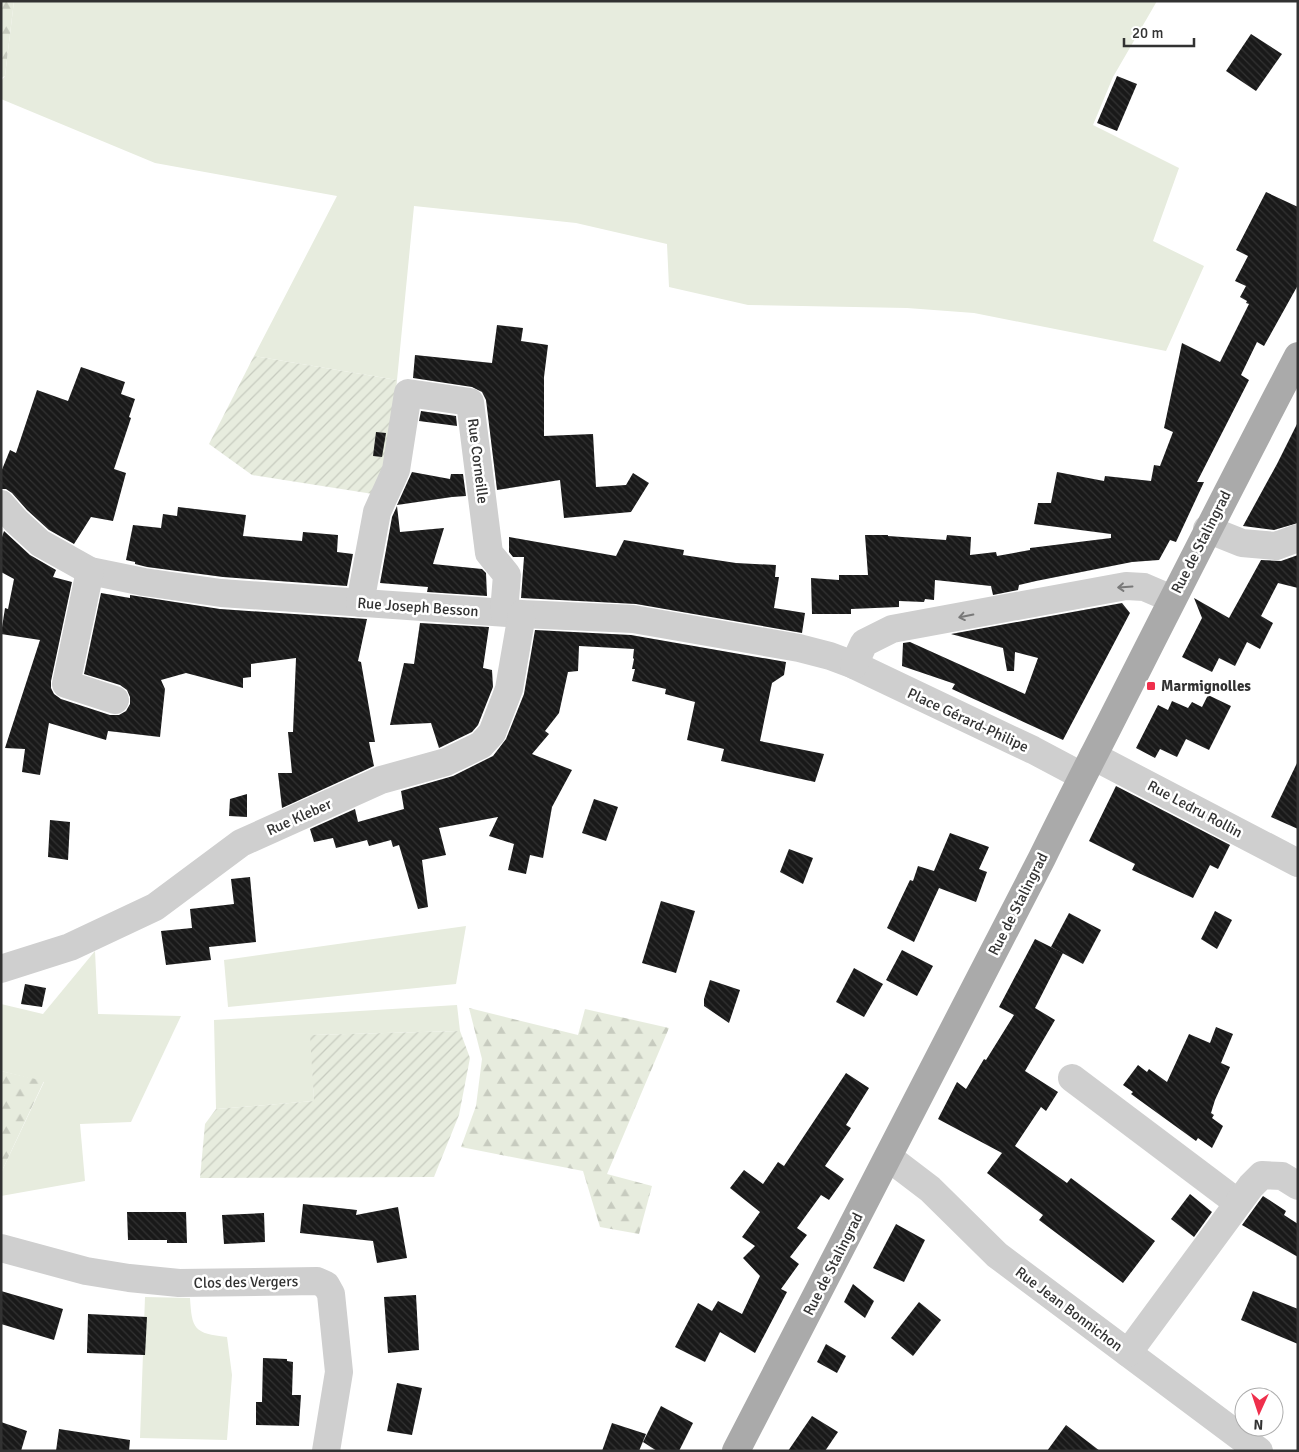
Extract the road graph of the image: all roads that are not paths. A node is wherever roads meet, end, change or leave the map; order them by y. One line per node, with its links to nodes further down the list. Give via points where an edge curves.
1 (1298, 356): 3 (main road, Rue de Stalingrad)
2 (1, 504): 5 (street, Rue Joseph Besson, via 40,544)
3 (1207, 529): 4 (street, via 1242,543 1276,546); 6 (main road, Rue de Stalingrad)
4 (1298, 538)
5 (90, 571): 7 (street, Rue Joseph Besson, via 221,593); 10 (street, via 66,684)
6 (1172, 599): 9 (street, one-way to 9, via 1144,587 1126,586 892,629 864,643); 11 (main road, Rue de Stalingrad)
7 (360, 603): 8 (street, Rue Joseph Besson); 8 (street, Rue Corneille, via 377,512 396,470 408,393 470,402 490,554 507,574)
8 (513, 613): 9 (street, Rue Joseph Besson, via 633,619 799,648); 13 (street, Rue Kleber, via 509,689 492,733 481,744 446,762 381,780 241,843 156,907 70,947)
9 (854, 665): 11 (street, Place Gérard-Philipe, via 1032,750)
10 (115, 700)
11 (1087, 766): 12 (street, Rue Ledru Rollin); 15 (main road, Rue de Stalingrad)
12 (1298, 863)
13 (1, 969)
14 (1072, 1078): 17 (street)
15 (888, 1157): 19 (street, Rue Jean Bonnichon, via 930,1189 998,1255); 21 (main road, Rue de Stalingrad)
16 (1298, 1186): 17 (street, via 1282,1176 1262,1175)
17 (1238, 1203): 19 (street)
18 (1, 1248): 20 (street, Clos des Vergers, via 86,1272 129,1278 179,1283 317,1281 326,1285 332,1294 339,1372)
19 (1128, 1353): 22 (street, Rue Jean Bonnichon)
20 (326, 1451)
21 (736, 1451)
22 (1259, 1451)

